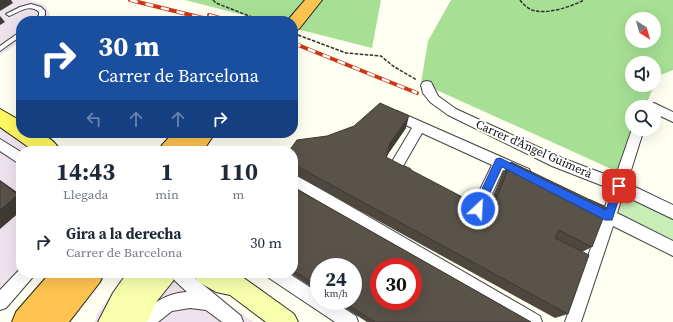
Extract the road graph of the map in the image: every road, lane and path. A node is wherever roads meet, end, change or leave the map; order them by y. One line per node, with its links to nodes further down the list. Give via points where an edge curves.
1 (212, 0): 8 (path)
2 (299, 0): 9 (highway)
3 (314, 0): 10 (highway)
4 (520, 0): 5 (path, via 530,10 537,12 562,8)
5 (584, 0)
6 (9, 14): 7 (lane, via 24,7 36,7 42,11)
7 (41, 16)
8 (249, 16)
9 (293, 16)
10 (298, 16)
11 (298, 28): 14 (path, via 346,53 381,56 393,66)
12 (16, 37): 13 (lane)
13 (0, 49)
14 (427, 85): 34 (street, Carrer d'Àngel Guimerà, via 434,99 452,112 557,162)
15 (661, 111): 18 (street)
16 (0, 116): 20 (main road)
17 (397, 116): 19 (street)
18 (673, 117)
19 (420, 126): 30 (street); 32 (street, via 395,168)
20 (16, 127)
21 (636, 136): 34 (street)
22 (31, 138): 26 (main road)
23 (182, 138): 27 (highway)
24 (201, 138): 28 (highway)
25 (0, 144): 29 (street)
26 (43, 146)
27 (174, 146)
28 (194, 146)
29 (16, 155)
30 (500, 162): 31 (street); 35 (street, via 478,209)
31 (535, 178)
32 (416, 179)
33 (298, 181): 60 (street)
34 (619, 186): 37 (street, Carrer d'Àngel Guimerà); 38 (street)
35 (457, 199)
36 (576, 199): 38 (street)
37 (673, 212)
38 (608, 217): 39 (street); 61 (street)
39 (673, 249)
40 (22, 278): 49 (street)
41 (80, 278): 48 (highway)
42 (137, 278): 54 (main road)
43 (161, 278): 55 (main road, via 149,292)
44 (182, 278): 50 (street)
45 (214, 278): 47 (main road, via 224,284)
46 (282, 278): 59 (street)
47 (230, 279): 58 (main road)
48 (66, 284): 51 (highway); 52 (highway); 53 (highway)
49 (0, 302)
50 (208, 302): 56 (street, via 188,299 176,301 158,311); 57 (street)
51 (26, 322)
52 (51, 322)
53 (54, 322)
54 (110, 322)
55 (135, 322)
56 (147, 322)
57 (235, 322)
58 (286, 322)
59 (350, 322)
60 (534, 322)
61 (573, 322)

